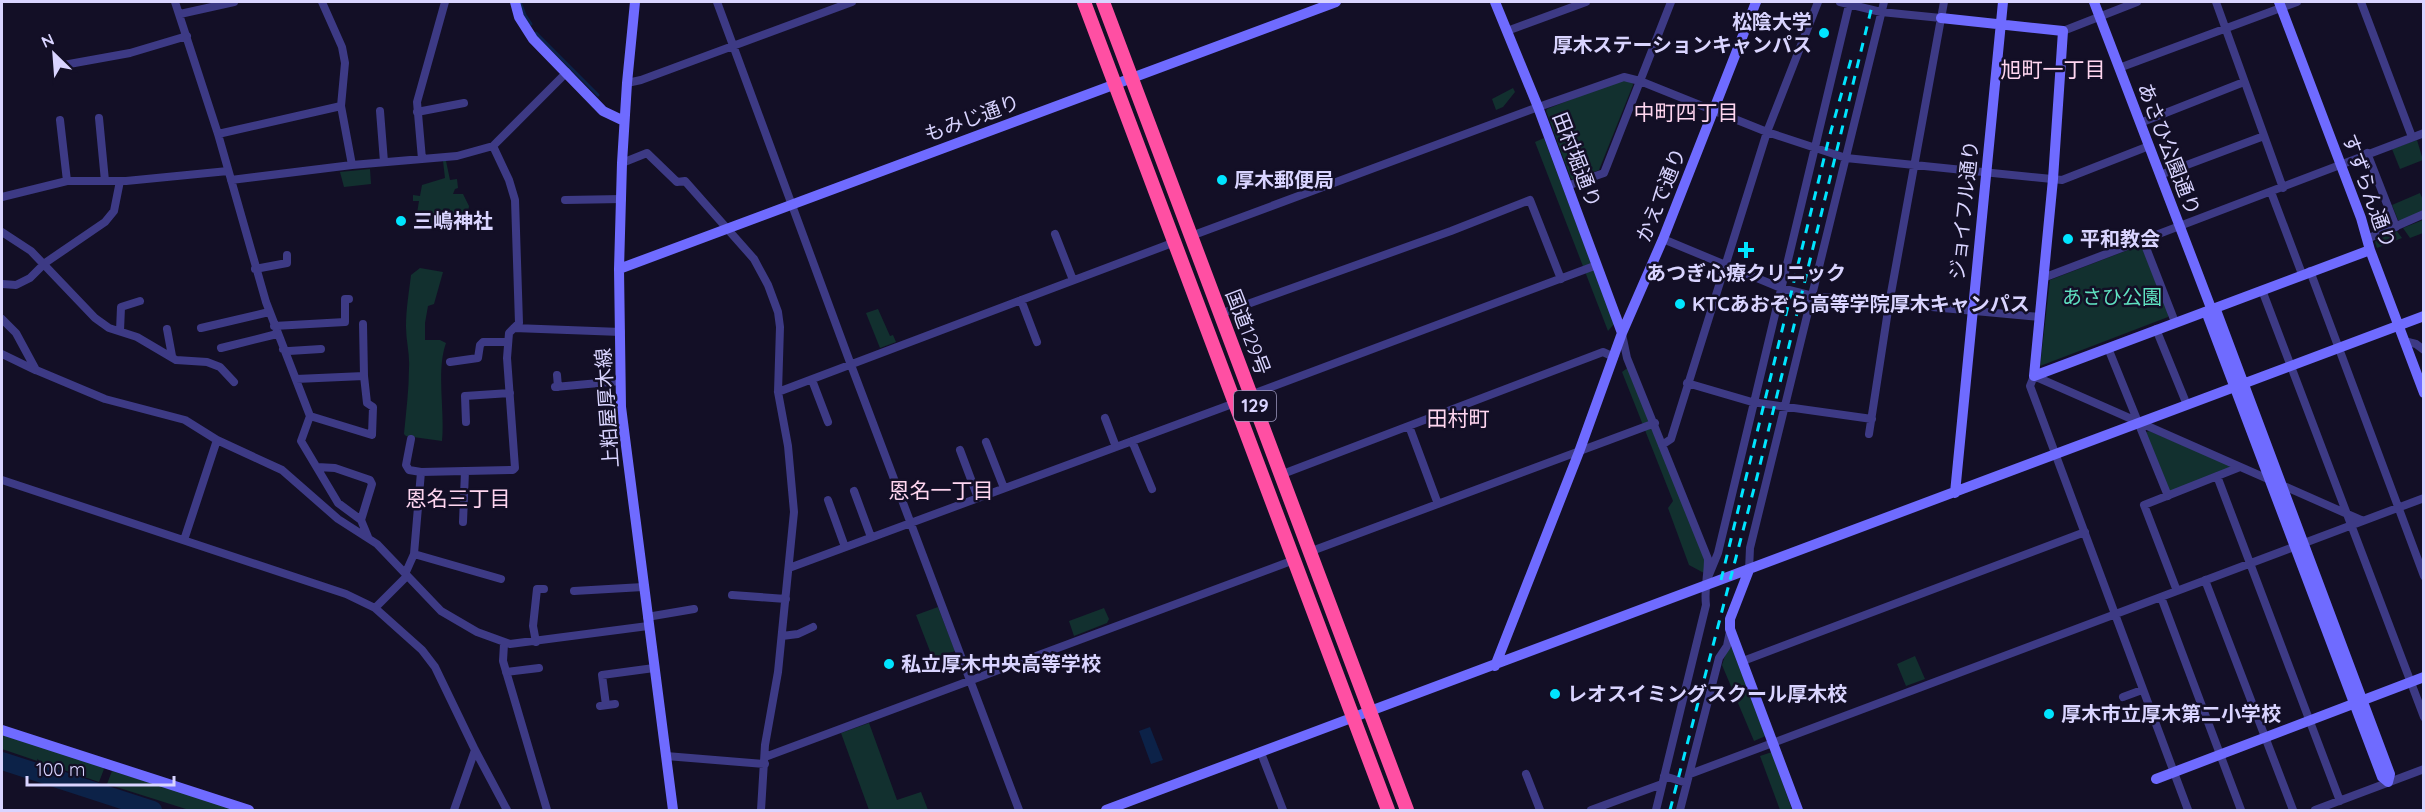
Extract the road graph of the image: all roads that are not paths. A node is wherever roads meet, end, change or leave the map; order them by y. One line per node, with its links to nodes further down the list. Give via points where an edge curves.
1 (175, 2): 29 (street)
2 (234, 2): 29 (street)
3 (322, 2): 47 (street, via 345,63)
4 (515, 2): 40 (street, via 527,30)
5 (635, 2): 44 (street, 上粕屋厚木線)
6 (717, 2): 37 (street)
7 (852, 2): 37 (street)
8 (1084, 2): 45 (highway, 国道129号 / 129)
9 (1102, 2): 41 (highway, 国道129号 / 129)
10 (1336, 2): 41 (street, もみじ通り)
11 (1495, 2): 34 (street, 田村堀通り)
12 (1586, 2): 34 (street)
13 (1671, 2): 42 (street)
14 (1756, 2): 49 (street, かえで通り)
15 (1818, 2): 56 (street)
16 (1840, 2): 25 (street)
17 (1884, 2): 28 (street)
18 (1944, 2): 31 (street)
19 (2003, 2): 32 (street, ジョイフル通り)
20 (2094, 2): 30 (street, あさひ公園通り)
21 (2138, 2): 30 (street)
22 (2216, 2): 33 (street)
23 (2297, 2): 26 (street)
24 (2361, 2): 60 (street)
25 (1849, 4): 28 (street); 63 (street)
26 (2280, 4): 33 (street); 71 (street, すずらん通り)
27 (447, 5): 51 (street)
28 (1881, 12): 31 (street); 65 (street)
29 (180, 14): 36 (street)
30 (2100, 16): 35 (street); 39 (street, あさひ公園通り)
31 (1941, 18): 32 (street); 69 (street)
32 (2000, 25): 35 (street); 73 (street, ジョイフル通り)
33 (2225, 29): 39 (street); 43 (street)
34 (1507, 31): 48 (street, 田村堀通り)
35 (2063, 31): 75 (street)
36 (187, 36): 38 (street); 58 (street)
37 (734, 46): 44 (street); 86 (street)
38 (58, 66)
39 (2119, 68): 55 (street, あさひ公園通り)
40 (567, 72): 54 (street, via 603,111); 61 (street)
41 (1132, 78): 45 (street, もみじ通り); 93 (highway, 国道129号 / 129)
42 (1640, 81): 48 (street, via 1624,77); 49 (street); 80 (street, via 1604,173)
43 (2244, 82): 55 (street); 59 (street)
44 (627, 83): 54 (street, 上粕屋厚木線)
45 (1115, 84): 86 (street, もみじ通り); 96 (highway, 国道129号 / 129)
46 (465, 103): 51 (street)
47 (341, 106): 58 (street); 70 (street)
48 (1538, 107): 80 (street, 田村堀通り); 93 (street)
49 (1714, 110): 56 (street); 94 (street, かえで通り)
50 (380, 111): 67 (street)
51 (417, 112): 66 (street)
52 (99, 118): 77 (street)
53 (60, 120): 78 (street)
54 (624, 121): 68 (street, 上粕屋厚木線)
55 (2140, 123): 62 (street, あさひ公園通り)
56 (1767, 132): 63 (street); 101 (street)
57 (2424, 133): 60 (street)
58 (218, 134): 72 (street)
59 (2264, 136): 74 (street); 81 (street)
60 (2412, 137): 64 (street)
61 (493, 146): 66 (street, via 457,156); 128 (street, via 514,200 519,323)
62 (2149, 146): 74 (street, あさひ公園通り); 75 (street, via 2061,180)
63 (1815, 149): 65 (street); 109 (street)
64 (2367, 153): 71 (street); 89 (street)
65 (1846, 158): 69 (street); 111 (street)
66 (422, 159): 67 (street)
67 (384, 162): 70 (street)
68 (622, 163): 84 (street, 上粕屋厚木線); 90 (street, via 647,153 677,182 685,181)
69 (1914, 164): 73 (street); 115 (street)
70 (352, 165): 76 (street)
71 (2341, 165): 81 (street); 97 (street, すずらん通り)
72 (228, 171): 76 (street); 79 (street)
73 (1987, 172): 75 (street); 118 (street, ジョイフル通り)
74 (2160, 175): 88 (street, あさひ公園通り)
75 (2053, 179): 105 (street)
76 (231, 180): 102 (street)
77 (105, 181): 78 (street); 79 (street)
78 (67, 182): 83 (street)
79 (120, 182): 99 (street, via 114,211 105,222)
80 (1568, 186): 100 (street, 田村堀通り)
81 (2283, 188): 82 (street)
82 (2271, 192): 88 (street); 104 (street)
83 (2, 197)
84 (622, 199): 85 (street); 103 (street, 上粕屋厚木線)
85 (565, 200)
86 (794, 205): 90 (street, もみじ通り); 148 (street)
87 (2424, 214): 89 (street)
88 (2179, 226): 95 (street); 116 (street, あさひ公園通り)
89 (2396, 226): 97 (street)
90 (728, 228): 103 (street, もみじ通り); 160 (street, via 768,285 778,312)
91 (2, 232): 99 (street)
92 (1055, 234): 107 (street)
93 (1191, 236): 119 (highway, 国道129号 / 129)
94 (1663, 239): 101 (street); 133 (street, かえで通り)
95 (2143, 240): 105 (street); 123 (street)
96 (1175, 242): 107 (street); 165 (highway, 国道129号 / 129)
97 (2369, 244): 104 (street); 125 (street, すずらん通り)
98 (287, 255): 102 (street, via 286,263)
99 (45, 263): 108 (street, via 16,285); 131 (street, via 98,323)
100 (1597, 265): 106 (street); 133 (street, 田村堀通り)
101 (1726, 265): 109 (street); 158 (street)
102 (255, 269): 117 (street)
103 (620, 270): 132 (street, 上粕屋厚木線)
104 (2306, 273): 110 (street); 140 (street)
105 (2043, 278): 121 (street)
106 (1561, 279): 119 (street, via 1530,200); 163 (street)
107 (1073, 280): 113 (street)
108 (2, 284)
109 (1781, 288): 111 (street); 164 (street)
110 (2262, 290): 116 (street); 149 (street)
111 (1813, 296): 115 (street); 167 (street)
112 (349, 299): 126 (street, via 345,298 345,322)
113 (1021, 300): 137 (street); 148 (street)
114 (140, 301): 131 (street, via 121,308)
115 (1890, 304): 118 (street); 172 (street)
116 (2211, 308): 123 (street); 159 (street, あさひ公園通り, via 2216,310)
117 (269, 312): 126 (street); 127 (street, via 209,323)
118 (1972, 312): 121 (street); 200 (street, ジョイフル通り)
119 (1220, 314): 163 (highway, 国道129号 / 129)
120 (2424, 316): 125 (street)
121 (2040, 317): 153 (street)
122 (2, 319): 150 (street, via 16,333)
123 (2175, 322): 130 (street)
124 (363, 324): 152 (street)
125 (2399, 325): 135 (street, すずらん通り); 140 (street)
126 (274, 326): 134 (street)
127 (201, 328)
128 (514, 328): 132 (street); 136 (street, via 508,333)
129 (167, 329): 145 (street)
130 (2156, 329): 139 (street); 166 (street)
131 (120, 331): 145 (street)
132 (621, 332): 156 (street, 上粕屋厚木線)
133 (1622, 333): 146 (street, かえで通り); 175 (street, via 1627,358)
134 (277, 334): 138 (street, via 232,342); 141 (street)
135 (2404, 341): 143 (street); 162 (street, すずらん通り)
136 (507, 342): 147 (street, via 483,342 478,362); 161 (street)
137 (1037, 342)
138 (221, 348)
139 (2108, 348): 153 (street); 176 (street)
140 (2338, 348): 149 (street); 206 (street)
141 (283, 349): 142 (street); 154 (street)
142 (321, 349)
143 (2424, 350)
144 (2, 354): 150 (street)
145 (171, 356): 157 (street, via 220,367)
146 (1614, 357): 173 (street, via 1603,352); 186 (street, かえで通り)
147 (450, 362)
148 (851, 365): 155 (street); 211 (street)
149 (2291, 366): 159 (street); 207 (street)
150 (36, 370): 180 (street, via 105,399 185,420)
151 (557, 375): 156 (street, via 556,387)
152 (364, 376): 154 (street); 169 (street, via 367,403 373,407 372,435)
153 (2034, 376): 176 (street); 187 (street, via 2030,386)
154 (296, 379): 169 (street)
155 (812, 380): 160 (street); 174 (street)
156 (621, 381): 229 (street, 上粕屋厚木線)
157 (234, 382)
158 (1687, 383): 164 (street); 183 (street, via 1671,439)
159 (2239, 386): 166 (street); 194 (street); 196 (street)
160 (778, 392): 223 (street, via 794,500)
161 (510, 393): 170 (street, via 465,393); 190 (street, via 515,468)
162 (2424, 393)
163 (1250, 395): 192 (highway, 国道129号 / 129)
164 (1752, 402): 167 (street); 231 (street, via 1718,553)
165 (1235, 403): 181 (street); 221 (highway, 国道129号 / 129)
166 (2187, 405): 176 (street)
167 (1786, 406): 172 (street); 224 (street, via 1750,548)
168 (1418, 412): 173 (street)
169 (310, 416): 188 (street, via 301,441)
170 (464, 418)
171 (1105, 418): 184 (street)
172 (1872, 419): 178 (street)
173 (1421, 421): 177 (street)
174 (828, 422)
175 (1655, 423): 183 (street); 186 (street)
176 (2138, 423): 187 (street); 189 (street); 201 (street)
177 (1409, 426): 192 (street); 205 (street)
178 (1869, 434)
179 (411, 439): 191 (street, via 406,465 409,470)
180 (217, 440): 214 (street, via 282,470 338,519); 216 (street)
181 (1132, 441): 184 (street); 198 (street)
182 (986, 442): 197 (street)
183 (1662, 445): 231 (street, via 1708,559)
184 (1116, 447): 197 (street)
185 (960, 450): 202 (street)
186 (1578, 452): 205 (street); 247 (street, かえで通り)
187 (2056, 455): 200 (street); 213 (street)
188 (317, 467): 208 (street, via 338,503); 208 (street, via 335,468 370,480)
189 (2240, 467): 193 (street); 194 (street)
190 (465, 471): 191 (street); 210 (street)
191 (421, 472): 220 (street, via 420,526)
192 (1280, 475): 219 (highway, 国道129号 / 129)
193 (2217, 476): 201 (street); 222 (street)
194 (2268, 479): 196 (street); 217 (street)
195 (2, 480): 216 (street)
196 (2281, 485): 207 (street); 217 (street)
197 (1004, 488): 202 (street)
198 (1152, 489)
199 (854, 490): 215 (street)
200 (1955, 493): 224 (street)
201 (2168, 496): 233 (street, via 2144,505)
202 (978, 498): 211 (street)
203 (2424, 498): 206 (street)
204 (828, 500): 218 (street)
205 (1438, 504): 219 (street)
206 (2398, 507): 209 (street); 227 (street)
207 (2347, 513): 209 (street); 212 (street)
208 (361, 520): 214 (street)
209 (2361, 520): 212 (street)
210 (463, 522)
211 (911, 523): 215 (street); 254 (street)
212 (2351, 524): 217 (street); 255 (street)
213 (2085, 532): 239 (street); 246 (street)
214 (368, 537): 225 (street)
215 (871, 537): 218 (street)
216 (184, 540): 237 (street, via 346,594)
217 (2298, 545): 222 (street); 258 (street)
218 (845, 547): 223 (street)
219 (1310, 552): 260 (highway, 国道129号 / 129)
220 (414, 554): 225 (street); 226 (street)
221 (1294, 560): 254 (street); 262 (highway, 国道129号 / 129)
222 (2250, 563): 228 (street); 263 (street)
223 (789, 568): 236 (street)
224 (1749, 570): 231 (street); 242 (street, via 1730,619)
225 (406, 574): 237 (street); 245 (street, via 441,611)
226 (498, 576)
227 (2424, 576)
228 (2205, 580): 233 (street); 265 (street)
229 (643, 587): 232 (street); 240 (street, 上粕屋厚木線)
230 (536, 588): 244 (street)
231 (1704, 588): 247 (street); 277 (street, via 1706,605)
232 (574, 591)
233 (2177, 591): 235 (street)
234 (732, 596): 236 (street)
235 (2160, 597): 239 (street); 269 (street)
236 (786, 599): 243 (street)
237 (375, 608): 267 (street, via 422,650 435,667)
238 (690, 611): 240 (street)
239 (2115, 615): 256 (street); 266 (street)
240 (648, 621): 244 (street); 249 (street, 上粕屋厚木線)
241 (813, 627): 243 (street)
242 (1730, 629): 246 (street); 274 (street)
243 (782, 636): 271 (street)
244 (536, 642): 245 (street)
245 (504, 644): 250 (street)
246 (1743, 661): 266 (street)
247 (1495, 666): 260 (street)
248 (539, 668): 250 (street)
249 (654, 668): 251 (street); 270 (street, 上粕屋厚木線)
250 (507, 672): 283 (street)
251 (602, 675): 252 (street); 259 (street)
252 (593, 677)
253 (2424, 677): 255 (street)
254 (971, 680): 271 (street); 286 (street)
255 (2410, 682): 258 (street); 261 (street)
256 (2142, 690): 257 (street); 273 (street)
257 (2123, 697)
258 (2358, 702): 263 (street); 278 (street, via 2390,774)
259 (607, 705)
260 (1370, 712): 262 (street); 290 (highway, 国道129号 / 129)
261 (2424, 717)
262 (1354, 718): 268 (street); 289 (highway, 国道129号 / 129)
263 (2310, 721): 265 (street); 279 (street)
264 (2, 730): 280 (street)
265 (2265, 738): 269 (street); 298 (street)
266 (1772, 742): 274 (street); 295 (street)
267 (475, 750): 281 (street); 282 (street)
268 (1261, 753): 287 (street); 288 (street)
269 (2220, 754): 273 (street); 297 (street)
270 (666, 756): 271 (street); 284 (street, 上粕屋厚木線)
271 (765, 760): 285 (street)
272 (2424, 769): 278 (street)
273 (2174, 772): 275 (street); 296 (street)
274 (1688, 778): 277 (street); 294 (street)
275 (2156, 778)
276 (1525, 780): 291 (street)
277 (1663, 780): 292 (street); 293 (street)
278 (2388, 782): 279 (street)
279 (2340, 801): 299 (street)
280 (249, 810)
281 (454, 810)
282 (507, 810)
283 (547, 810)
284 (673, 810)
285 (761, 810)
286 (1019, 810)
287 (1106, 810)
288 (1283, 810)
289 (1388, 810)
290 (1407, 810)
291 (1540, 810)
292 (1591, 810)
293 (1656, 810)
294 (1680, 810)
295 (1798, 810)
296 (2188, 810)
297 (2241, 810)
298 (2293, 810)
299 (2315, 810)

